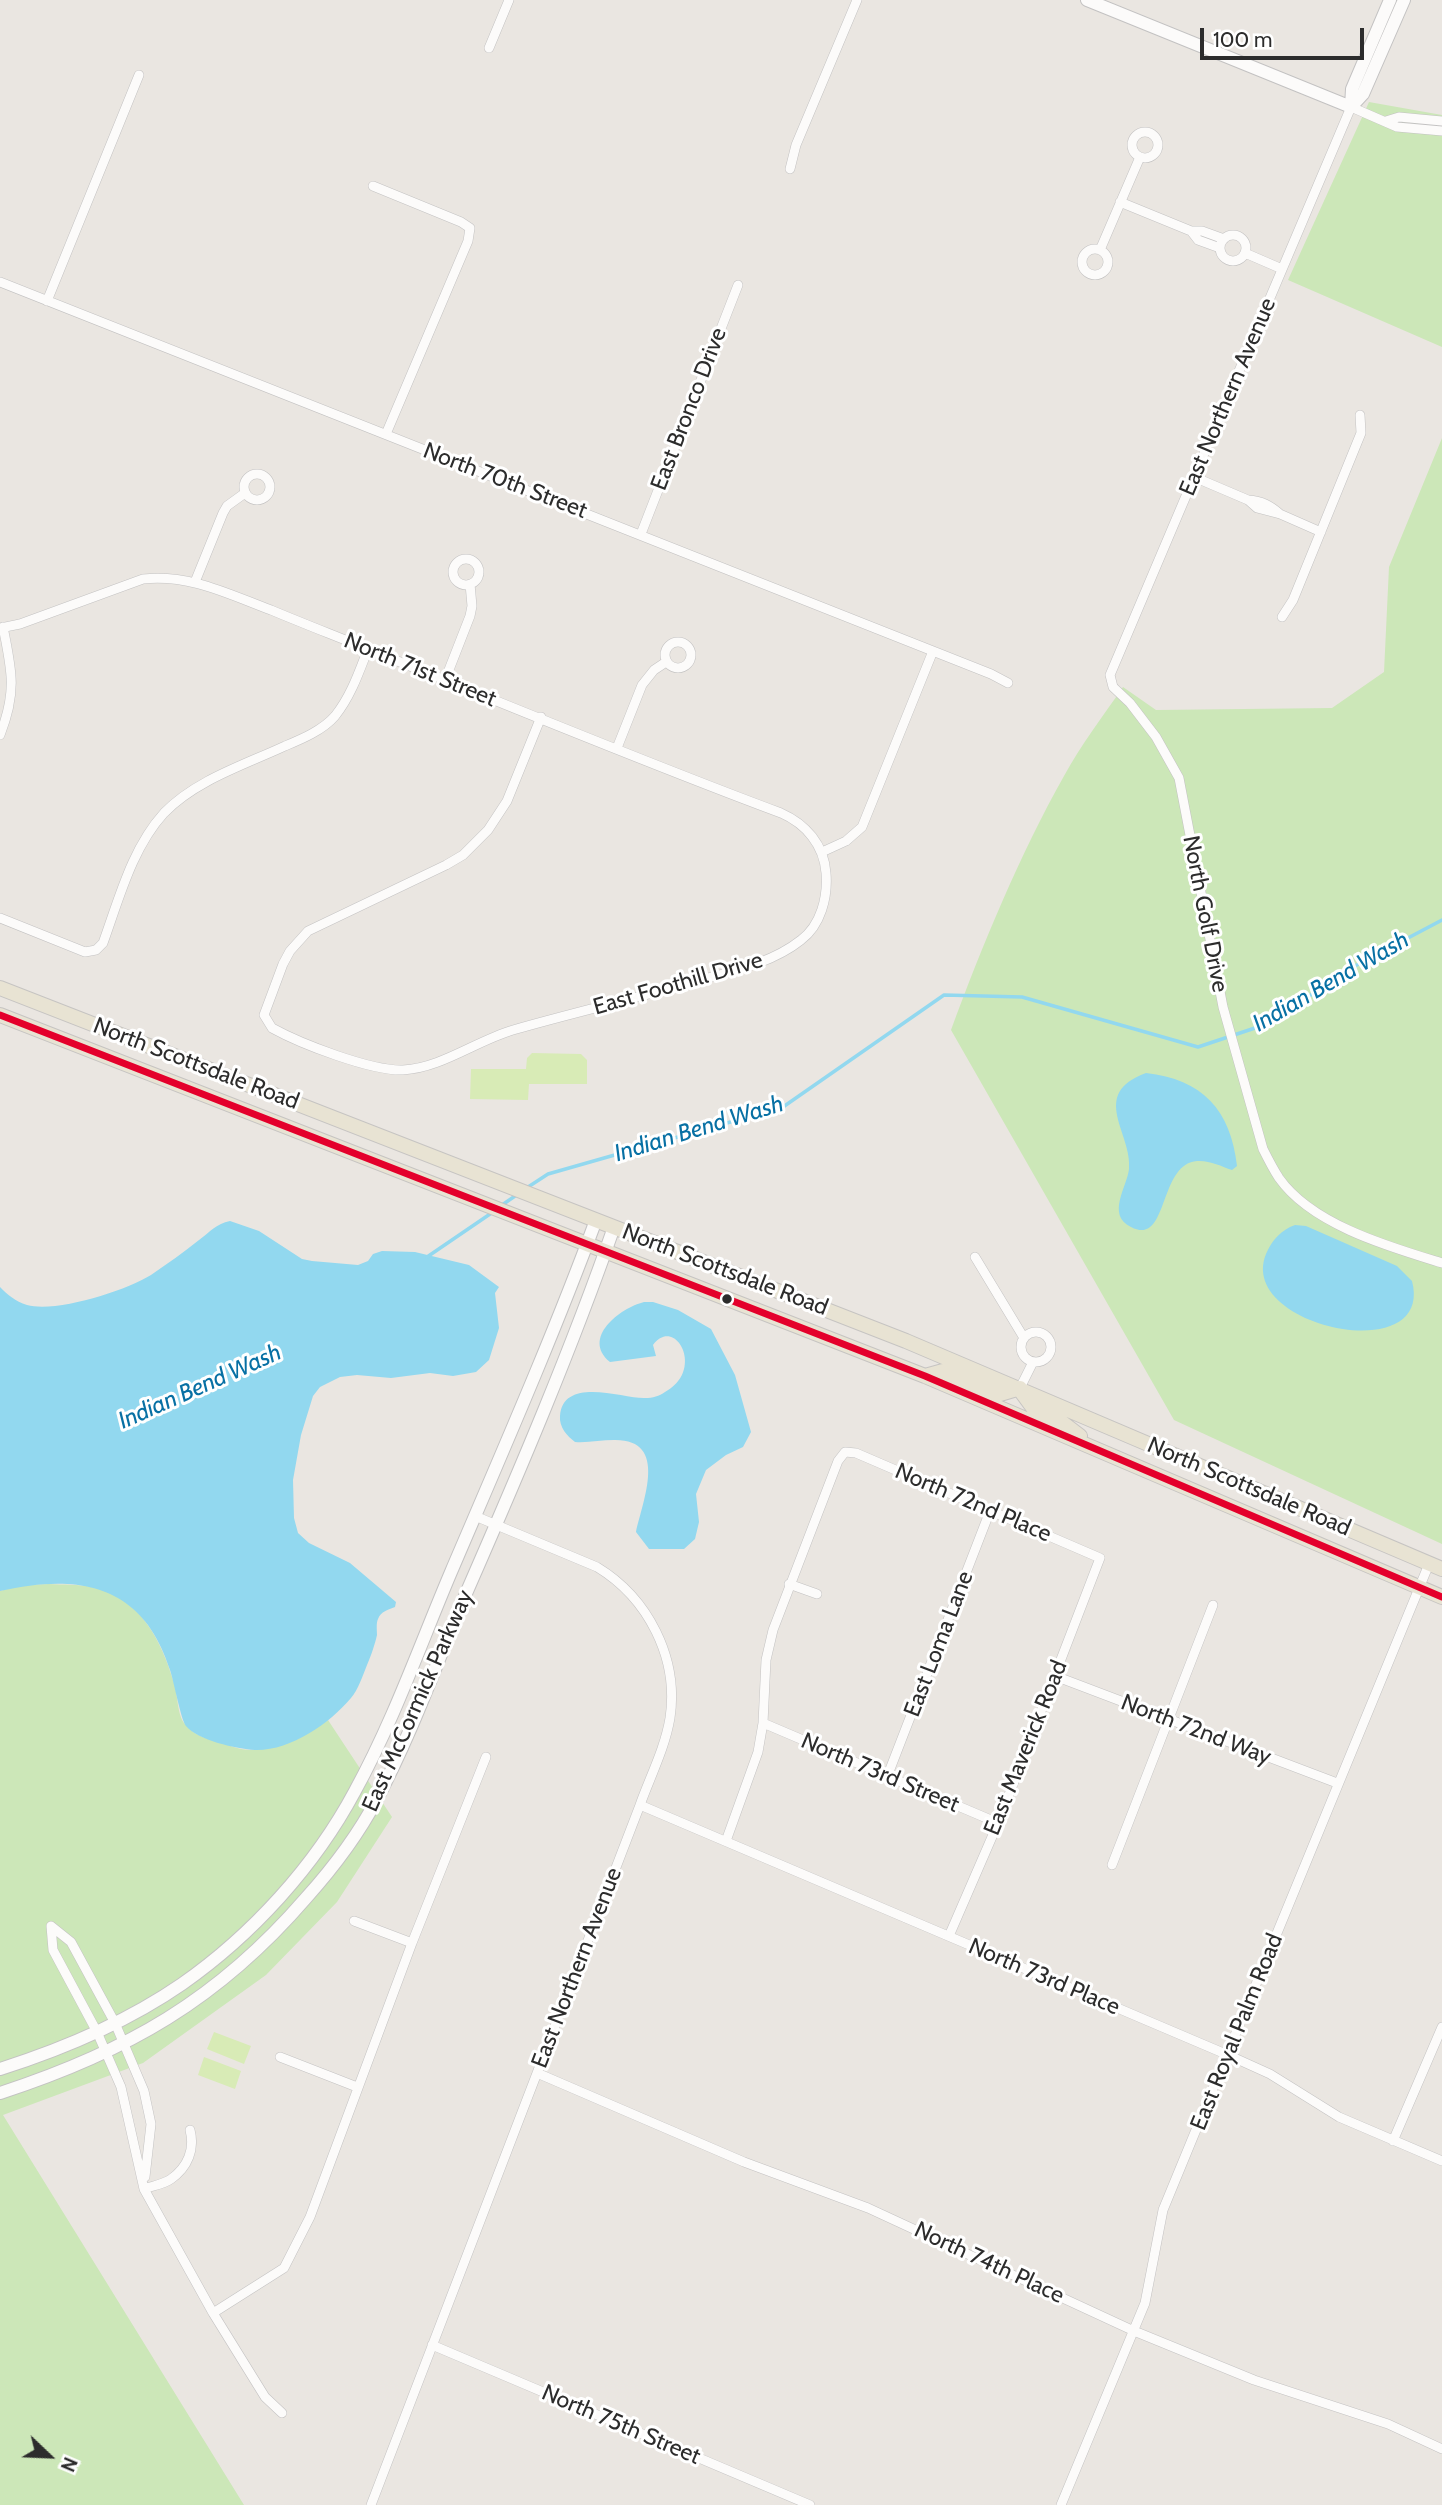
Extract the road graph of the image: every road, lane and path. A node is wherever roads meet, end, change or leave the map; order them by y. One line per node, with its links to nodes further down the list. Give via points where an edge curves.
1 (509, 0): 6 (street)
2 (857, 0): 13 (street)
3 (1390, 0): 8 (main road, via 1352,89)
4 (1404, 0): 8 (main road, via 1363,94)
5 (1090, 1): 8 (main road)
6 (489, 48)
7 (139, 75): 22 (street)
8 (1351, 107): 9 (street); 19 (street, East Northern Avenue)
9 (1386, 121): 10 (street, via 1399,117); 11 (street, via 1397,127)
10 (1442, 121)
11 (1442, 131)
12 (1140, 157): 15 (street)
13 (790, 169)
14 (373, 186): 24 (street, via 470,228)
15 (1120, 202): 16 (street, via 1191,231 1199,240); 17 (street)
16 (1222, 243): 18 (street, via 1232,235 1240,237); 18 (street, via 1223,256 1230,261)
17 (1100, 250)
18 (1245, 253): 19 (street)
19 (1282, 269): 25 (street, East Northern Avenue)
20 (0, 282): 22 (street, North 70th Street)
21 (738, 285): 28 (street, East Bronco Drive)
22 (47, 301): 24 (street, North 70th Street)
23 (1360, 415): 27 (street, via 1361,433)
24 (386, 434): 28 (street, North 70th Street)
25 (1194, 477): 27 (street, via 1272,506); 38 (street, East Northern Avenue, via 1112,665)
26 (245, 493): 29 (street, via 223,513)
27 (1321, 532): 31 (street)
28 (641, 534): 34 (street, North 70th Street)
29 (195, 582): 32 (street, North 71st Street, via 143,579); 33 (street, North 71st Street)
30 (470, 584): 36 (street, via 470,616)
31 (1282, 617)
32 (2, 628): 40 (street, via 13,680)
33 (368, 649): 36 (street, North 71st Street); 43 (street, via 352,690 333,718 303,738 202,784 166,812 147,835 103,943 96,950 85,952)
34 (933, 651): 37 (street, North 70th Street); 42 (street, via 862,827 846,841)
35 (666, 662): 41 (street, via 648,676)
36 (445, 680): 39 (street, North 71st Street)
37 (1008, 683)
38 (1113, 687): 51 (street, North Golf Drive, via 1156,737 1179,778 1223,1007 1263,1149 1280,1179 1303,1202 1352,1231)
39 (541, 717): 41 (street, North 71st Street); 42 (street, East Foothill Drive, via 507,801 488,830 463,855 308,931 283,964 266,1007 267,1022 280,1032 364,1065 393,1070 421,1067 511,1031 776,955 803,939 819,918 827,883)
40 (0, 735)
41 (617, 748): 42 (street, North 71st Street, via 789,817 802,826)
42 (821, 852)
43 (0, 918)
44 (0, 988): 46 (main road, North Scottsdale Road)
45 (0, 1015): 48 (main road, North Scottsdale Road)
46 (593, 1218): 47 (main road, North Scottsdale Road); 48 (main road, East McCormick Parkway)
47 (614, 1227): 49 (main road, East McCormick Parkway); 55 (main road, North Scottsdale Road)
48 (587, 1243): 49 (main road, North Scottsdale Road); 58 (main road, East McCormick Parkway)
49 (606, 1251): 54 (main road, North Scottsdale Road); 59 (main road, East McCormick Parkway)
50 (975, 1257): 52 (street)
51 (1442, 1263)
52 (1024, 1338): 53 (street, via 1022,1353); 53 (street, via 1037,1332 1051,1343 1047,1357)
53 (1033, 1362): 55 (street)
54 (925, 1376): 55 (main road, via 943,1371 999,1394); 56 (main road, North Scottsdale Road)
55 (1020, 1388): 56 (main road, via 1034,1409 1059,1420); 61 (main road, North Scottsdale Road)
56 (1098, 1450): 63 (main road, North Scottsdale Road)
57 (990, 1511): 60 (street, North 72nd Place); 62 (street, North 72nd Place, via 845,1452); 71 (street, East Loma Lane)
58 (475, 1516): 59 (street, East Northern Avenue); 76 (main road, East McCormick Parkway, via 355,1791)
59 (496, 1524): 73 (street, East Northern Avenue, via 614,1578 652,1624 668,1663 671,1704); 78 (main road, East McCormick Parkway, via 377,1800)
60 (1100, 1558): 67 (street, East Maverick Road)
61 (1436, 1567): 63 (street, East Royal Palm Road)
62 (789, 1584): 64 (street); 69 (street, via 769,1644)
63 (1419, 1587): 65 (main road, North Scottsdale Road); 72 (street, East Royal Palm Road)
64 (817, 1594)
65 (1442, 1597)
66 (1213, 1605): 68 (street)
67 (1055, 1676): 68 (street, North 72nd Way); 74 (street, East Maverick Road)
68 (1169, 1720): 72 (street, North 72nd Way); 77 (street)
69 (763, 1723): 71 (street, North 73rd Street); 75 (street, via 758,1752)
70 (486, 1757): 81 (street)
71 (887, 1777): 74 (street, North 73rd Street)
72 (1337, 1783): 87 (street, East Royal Palm Road)
73 (640, 1805): 75 (street, North 73rd Place); 90 (street, East Northern Avenue)
74 (998, 1823): 80 (street, East Maverick Road)
75 (726, 1841): 80 (street, North 73rd Place)
76 (309, 1863): 78 (main road); 82 (main road, East McCormick Parkway, via 228,1947 183,1984)
77 (1111, 1865)
78 (324, 1878): 85 (main road, East McCormick Parkway, via 241,1965 197,2001)
79 (354, 1921): 81 (street)
80 (949, 1936): 87 (street, North 73rd Place)
81 (412, 1943): 91 (street)
82 (115, 2023): 84 (main road, East McCormick Parkway); 84 (street, via 71,1942 51,1926 53,1950); 85 (street)
83 (1442, 2027): 94 (street)
84 (97, 2032): 86 (street); 89 (main road, East McCormick Parkway)
85 (124, 2044): 86 (main road, East McCormick Parkway); 96 (street, via 144,2091 151,2124)
86 (106, 2053): 92 (main road, East McCormick Parkway); 96 (street, via 121,2087)
87 (1228, 2055): 94 (street, North 73rd Place, via 1270,2074 1339,2118); 98 (street, East Royal Palm Road, via 1163,2210 1145,2303)
88 (280, 2057): 91 (street)
89 (0, 2069)
90 (537, 2073): 98 (street, North 74th Place, via 744,2162 868,2208); 99 (street, East Northern Avenue)
91 (357, 2087): 97 (street, via 310,2217 284,2268)
92 (0, 2093)
93 (190, 2130): 96 (street, via 194,2144 186,2164 170,2180)
94 (1393, 2141): 95 (street, North 73rd Place)
95 (1442, 2161)
96 (144, 2189): 97 (street)
97 (214, 2313): 100 (street, via 265,2396)
98 (1134, 2331): 101 (street, North 74th Place, via 1254,2380 1388,2424); 104 (street, East Royal Palm Road)
99 (432, 2345): 102 (street, East Northern Avenue); 103 (street, North 75th Street)
100 (282, 2413)
101 (1442, 2449)
102 (371, 2505)
103 (810, 2505)
104 (1062, 2505)

